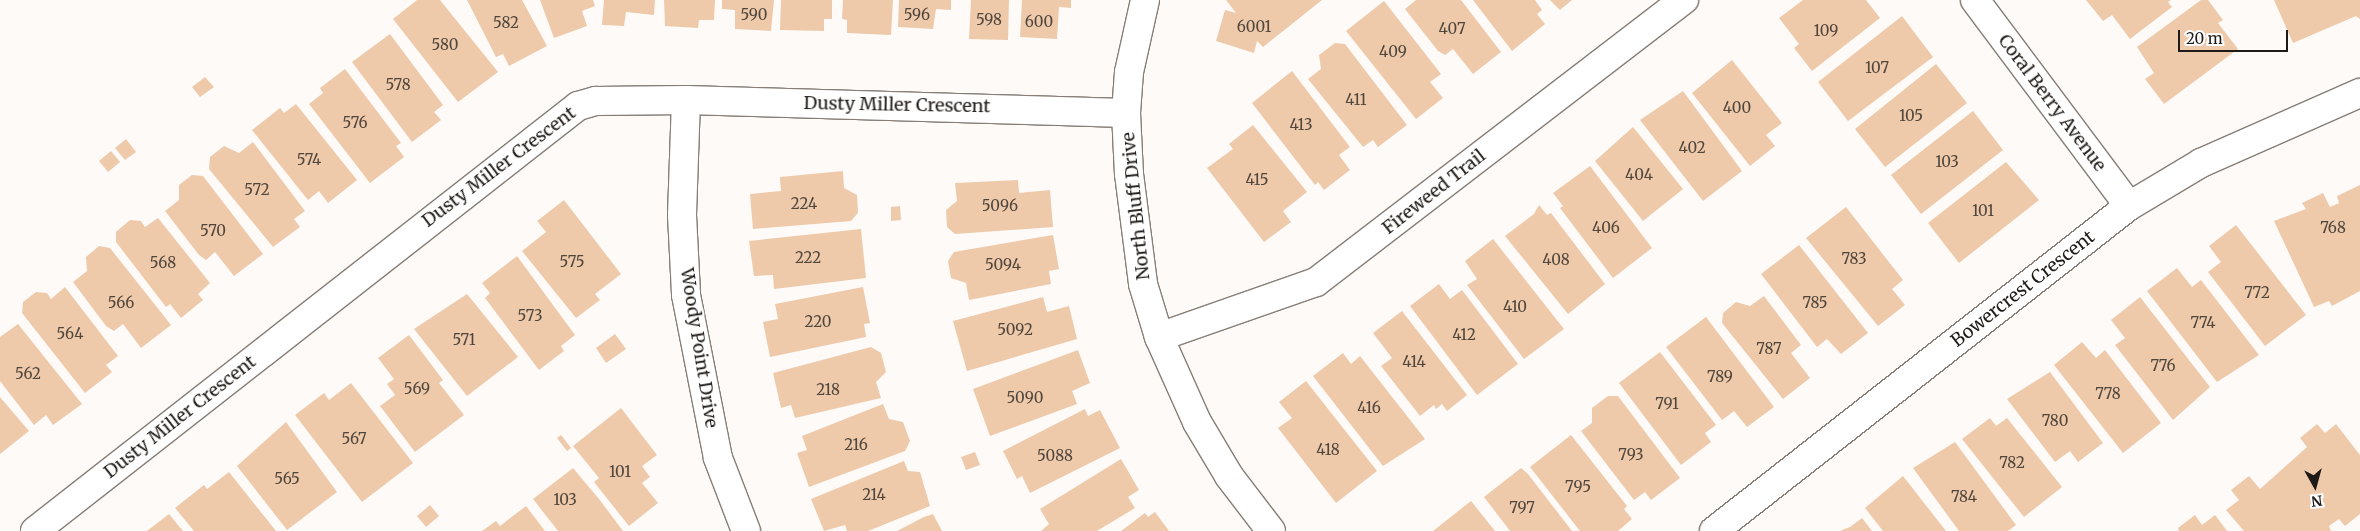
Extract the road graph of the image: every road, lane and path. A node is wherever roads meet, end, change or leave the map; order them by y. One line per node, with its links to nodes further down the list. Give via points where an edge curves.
1 (1144, 0): 6 (street, North Bluff Drive, via 1129,72)
2 (1684, 0): 8 (street, Fireweed Trail, via 1316,282)
3 (1975, 0): 7 (street, Coral Berry Avenue)
4 (2360, 93): 7 (street, Bowercrest Crescent, via 2201,163)
5 (686, 100): 6 (street, Dusty Miller Crescent); 9 (street, Dusty Miller Crescent, via 596,101 558,118); 10 (street, Woody Point Drive, via 682,215 686,295 718,458)
6 (1126, 113): 8 (street, North Bluff Drive, via 1135,229 1143,284)
7 (2129, 206): 12 (street, Bowercrest Crescent)
8 (1159, 337): 11 (street, North Bluff Drive, via 1213,452)
9 (35, 531)
10 (746, 531)
11 (1271, 531)
12 (1714, 531)

